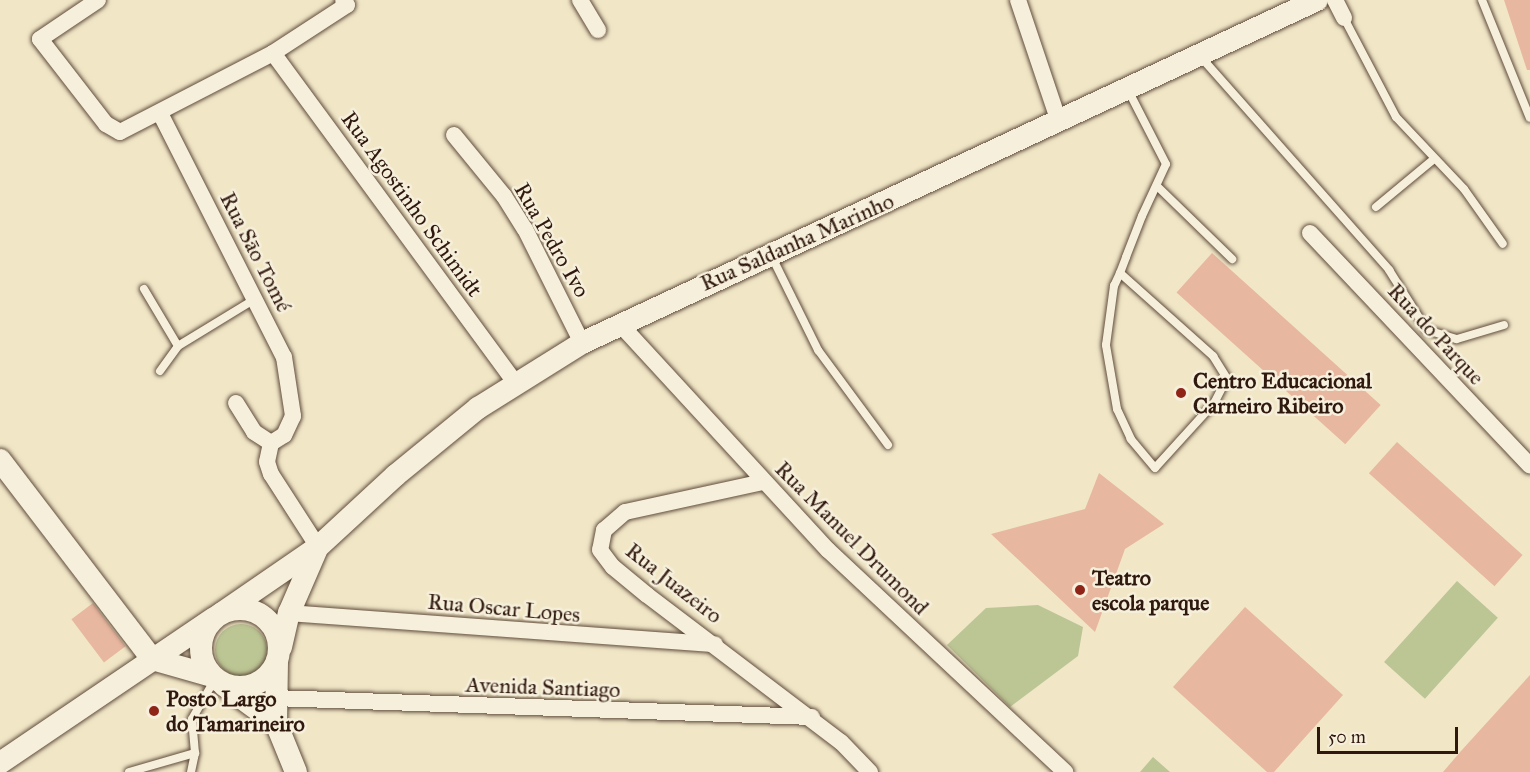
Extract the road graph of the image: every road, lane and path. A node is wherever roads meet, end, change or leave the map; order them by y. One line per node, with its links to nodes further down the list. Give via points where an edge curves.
1 (98, 0): 13 (street, via 40,39 111,129 125,131)
2 (580, 0): 9 (street)
3 (1018, 0): 15 (street)
4 (1317, 0): 11 (main road, Rua Saldanha Marinho)
5 (1335, 0): 8 (street)
6 (1482, 0): 14 (lane)
7 (345, 3): 10 (street)
8 (1344, 18): 17 (lane, via 1396,117)
9 (598, 30)
10 (273, 53): 13 (street); 32 (street, Rua Agostinho Schimidt)
11 (1199, 55): 12 (main road, Rua Saldanha Marinho); 28 (lane, via 1389,270 1427,330 1457,339)
12 (1127, 89): 15 (main road, Rua Saldanha Marinho); 18 (lane, via 1166,164)
13 (160, 113): 26 (street, Rua Sāo Tomé)
14 (1530, 118)
15 (1059, 122): 22 (main road, Rua Saldanha Marinho)
16 (454, 135): 29 (street, Rua Pedro Ivo, via 504,196 525,229)
17 (1434, 159): 19 (lane); 21 (lane, via 1464,189)
18 (1156, 186): 23 (lane); 24 (lane)
19 (1376, 207)
20 (1310, 233): 37 (street, Rua do Parque)
21 (1503, 244)
22 (770, 254): 27 (main road, Rua Saldanha Marinho); 35 (lane, via 819,350)
23 (1232, 260)
24 (1120, 273): 24 (lane, via 1107,317 1108,376 1131,439 1155,468 1215,402 1227,378 1213,356)
25 (144, 289): 30 (lane)
26 (255, 299): 30 (lane); 34 (street, Rua Sāo Tomé, via 284,357 293,416 284,435)
27 (619, 323): 29 (main road, Rua Saldanha Marinho); 38 (street, Rua Manuel Drumond)
28 (1504, 325)
29 (582, 343): 32 (main road, Rua Saldanha Marinho)
30 (178, 346): 31 (lane)
31 (160, 371)
32 (515, 382): 39 (main road, Rua Saldanha Marinho)
33 (236, 403): 34 (street, via 254,432)
34 (271, 443): 39 (street, via 267,462 271,474)
35 (888, 445)
36 (0, 460): 44 (main road)
37 (1530, 466)
38 (763, 482): 42 (street, Rua Juazeiro, via 633,508 612,520 600,540 600,550 613,567); 55 (street, Rua Manuel Drumond, via 871,593)
39 (312, 538): 40 (main road, Rua Saldanha Marinho); 41 (main road, Rua Saldanha Marinho)
40 (289, 612): 42 (street, Rua Oscar Lopes); 43 (main road, Rua Saldanha Marinho)
41 (218, 615): 43 (main road, via 246,609 268,620 279,640); 44 (main road, Rua Saldanha Marinho); 45 (main road, via 207,626 201,647 206,668)
42 (716, 644): 47 (street, Rua Juazeiro)
43 (278, 657): 45 (main road, via 263,680 252,685 229,686); 46 (main road)
44 (152, 659): 45 (main road); 50 (main road, Rua Saldanha Marinho)
45 (215, 678): 48 (main road); 49 (lane, via 195,708)
46 (274, 698): 47 (street, Avenida Santiago); 48 (main road)
47 (812, 717): 54 (street, Rua Juazeiro)
48 (276, 723): 53 (main road)
49 (195, 753): 51 (lane); 52 (lane)
50 (0, 763)
51 (129, 772)
52 (191, 772)
53 (296, 772)
54 (870, 772)
55 (1065, 772)

